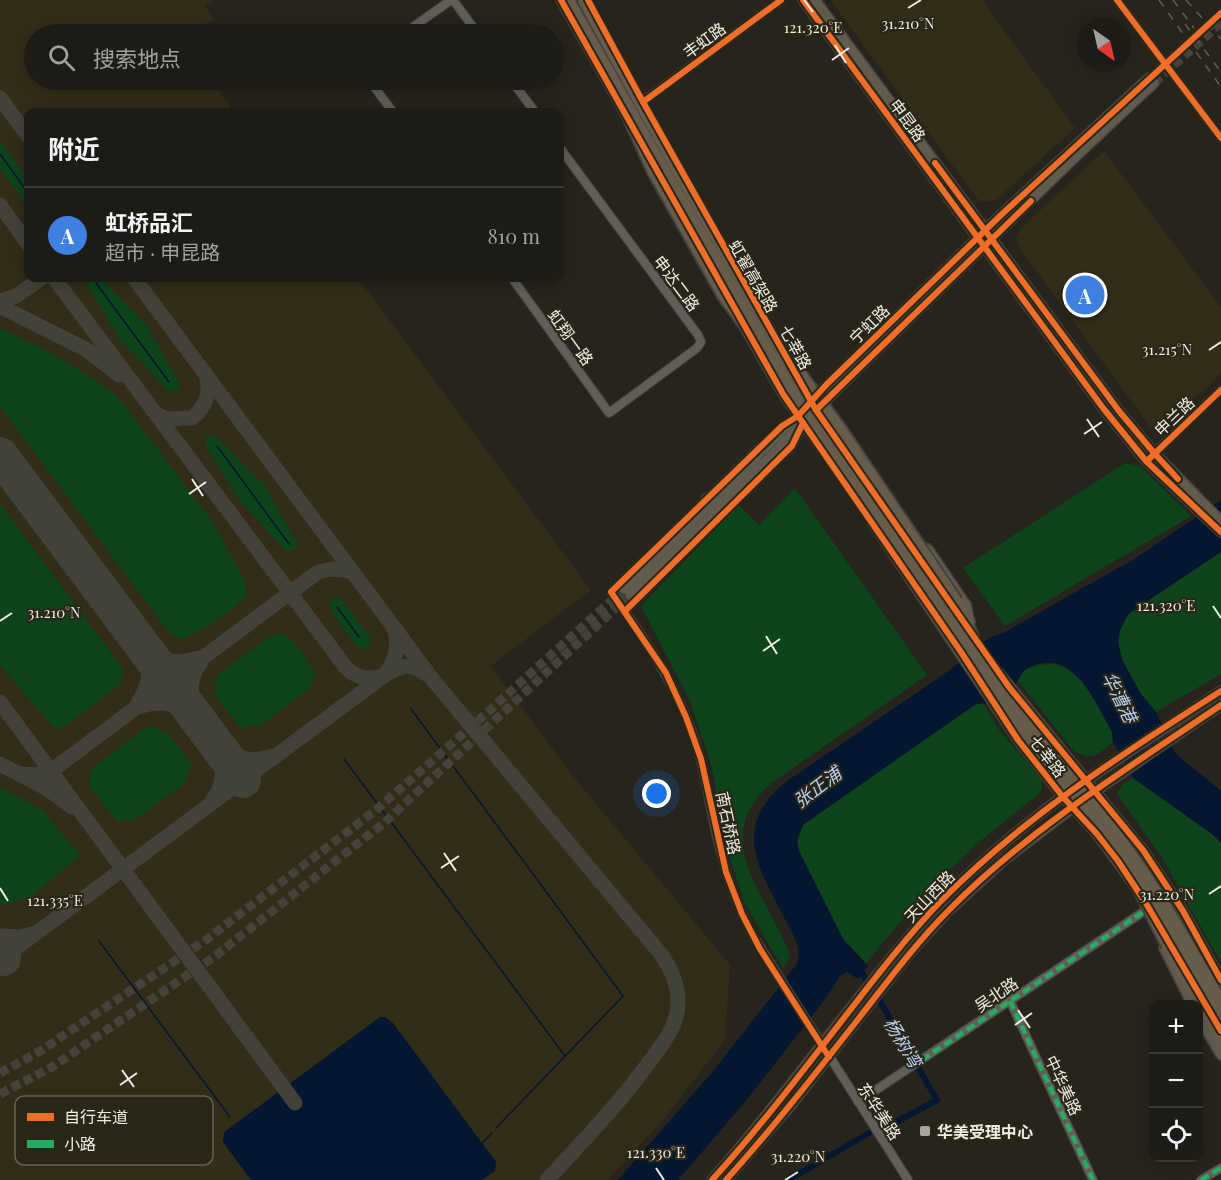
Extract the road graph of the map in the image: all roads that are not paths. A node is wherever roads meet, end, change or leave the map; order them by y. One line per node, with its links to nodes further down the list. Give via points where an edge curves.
1 (452, 0): 10 (street); 11 (street)
2 (561, 0): 18 (main road, 七莘路)
3 (569, 0): 12 (highway, 虹翟高架路, bridge)
4 (583, 0): 26 (highway, 虹翟高架路, bridge)
5 (588, 0): 15 (main road, 七莘路)
6 (781, 0): 15 (street, 丰虹路)
7 (802, 0): 22 (main road, 申昆路)
8 (815, 0): 21 (main road, 申昆路)
9 (1117, 0): 19 (street)
10 (417, 24)
11 (470, 24)
12 (611, 75): 27 (highway, bridge, via 653,172 723,296); 49 (highway, 虹翟高架路, bridge, via 816,432 1038,752)
13 (376, 90): 16 (street)
14 (518, 90): 17 (street)
15 (643, 102): 18 (street, 丰虹路); 30 (main road, 七莘路)
16 (390, 108)
17 (532, 108)
18 (626, 114): 27 (main road, 七莘路)
19 (1221, 138)
20 (564, 153): 31 (street, 申达二路, via 701,342)
21 (986, 231): 22 (main road, 宁虹路); 23 (main road, 申昆路); 23 (main road, 宁虹路, via 1151,81)
22 (977, 238): 24 (main road, 申昆路); 30 (main road, 宁虹路)
23 (992, 239): 24 (main road, 宁虹路); 33 (main road, 申昆路)
24 (984, 248): 29 (main road, 宁虹路); 34 (main road, 申昆路)
25 (515, 282): 31 (street, 虹翔一路)
26 (763, 321): 42 (highway, bridge, via 957,601); 55 (highway, 虹翟高架路, bridge, via 855,474 1044,746 1141,868)
27 (743, 323): 32 (main road, 七莘路)
28 (1221, 390): 33 (street, 申兰路)
29 (824, 402): 30 (main road, 宁虹路); 42 (main road, via 966,605)
30 (814, 406): 32 (main road, 宁虹路); 42 (main road, 七莘路)
31 (609, 413)
32 (801, 420): 35 (main road, 宁虹路, via 758,455); 35 (main road, 宁虹路, via 732,497 627,592 704,510); 36 (street, 宁虹路, via 782,426); 41 (street, 宁虹路, via 792,446); 47 (main road, 七莘路, via 1018,740)
33 (1155, 454): 34 (street, 申兰路); 37 (main road, 申昆路)
34 (1146, 461): 37 (main road, 申昆路)
35 (739, 479): 36 (main road)
36 (706, 499): 40 (street, 宁虹路)
37 (1200, 508): 38 (main road, 申昆路); 39 (main road, 申昆路)
38 (1221, 521)
39 (1221, 532)
40 (611, 592): 41 (street, 南石桥路)
41 (625, 611): 60 (street, 南石桥路, via 656,656 682,706 701,759 718,845 752,934)
42 (975, 639): 45 (main road, 七莘路)
43 (1221, 691): 45 (main road, 天山西路)
44 (1221, 705): 46 (main road, 天山西路)
45 (1086, 780): 46 (main road, 七莘路); 47 (main road, 天山西路)
46 (1095, 791): 48 (main road, 天山西路); 52 (main road, 七莘路, via 1143,850)
47 (1063, 797): 48 (main road, 七莘路); 60 (main road, 天山西路, via 996,850 919,925)
48 (1072, 808): 50 (main road, 七莘路, via 1118,861); 62 (main road, 天山西路, via 963,896 928,933)
49 (1112, 842): 56 (highway, 虹翟高架路, bridge, via 1157,906); 59 (highway, bridge)
50 (1149, 908): 51 (main road, 七莘路); 54 (street, 吴北路)
51 (1156, 920): 53 (main road, via 1161,941); 58 (main road, 七莘路)
52 (1221, 980)
53 (1189, 1000)
54 (1010, 1001): 63 (street, 吴北路); 68 (street, 中华美路)
55 (1221, 1001)
56 (1221, 1016)
57 (1203, 1025): 61 (main road)
58 (1221, 1031)
59 (1221, 1041)
60 (822, 1047): 62 (street, 南石桥路); 65 (main road, 天山西路)
61 (1221, 1056)
62 (829, 1057): 63 (street, 东华美路); 66 (main road, 天山西路)
63 (858, 1102): 67 (street, 东华美路)
64 (1221, 1168): 69 (street)
65 (712, 1180)
66 (726, 1180)
67 (908, 1180)
68 (1093, 1180)
69 (1201, 1180)

